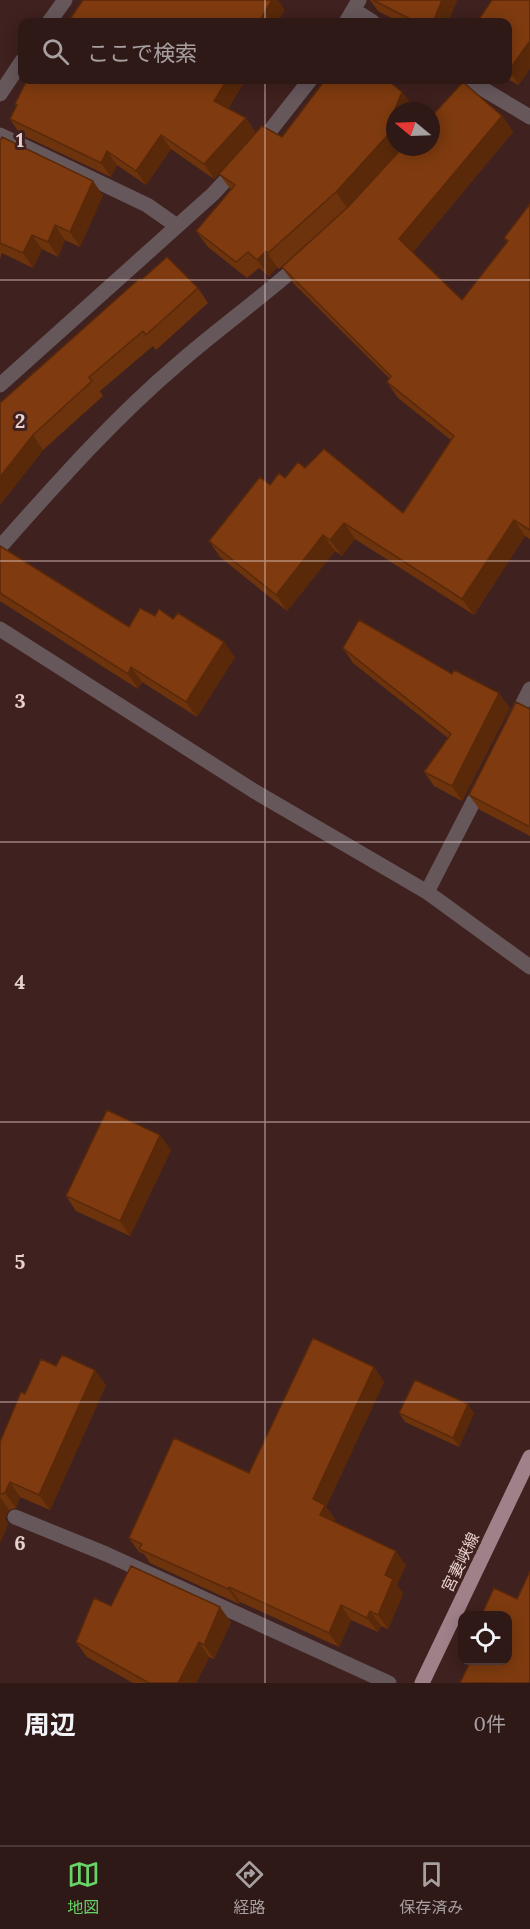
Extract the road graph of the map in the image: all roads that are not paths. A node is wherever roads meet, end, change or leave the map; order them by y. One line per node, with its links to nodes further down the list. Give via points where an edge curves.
1 (64, 0): 3 (street)
2 (353, 11): 4 (street)
3 (52, 18)
4 (366, 18)
5 (18, 67): 8 (street)
6 (307, 84): 11 (street, via 260,143)
7 (470, 85): 9 (street)
8 (0, 94)
9 (530, 117)
10 (0, 135): 11 (street, via 147,205)
11 (177, 226): 13 (street)
12 (312, 253): 14 (street, via 178,363 88,448)
13 (0, 385)
14 (0, 547)
15 (0, 629): 19 (street, via 254,790)
16 (530, 689): 17 (street)
17 (508, 732)
18 (487, 775): 19 (street)
19 (427, 892): 20 (street)
20 (530, 967)
21 (530, 1457): 24 (main road, 宮妻峡線)
22 (15, 1517): 23 (street, via 106,1554)
23 (389, 1683)
24 (422, 1683)

